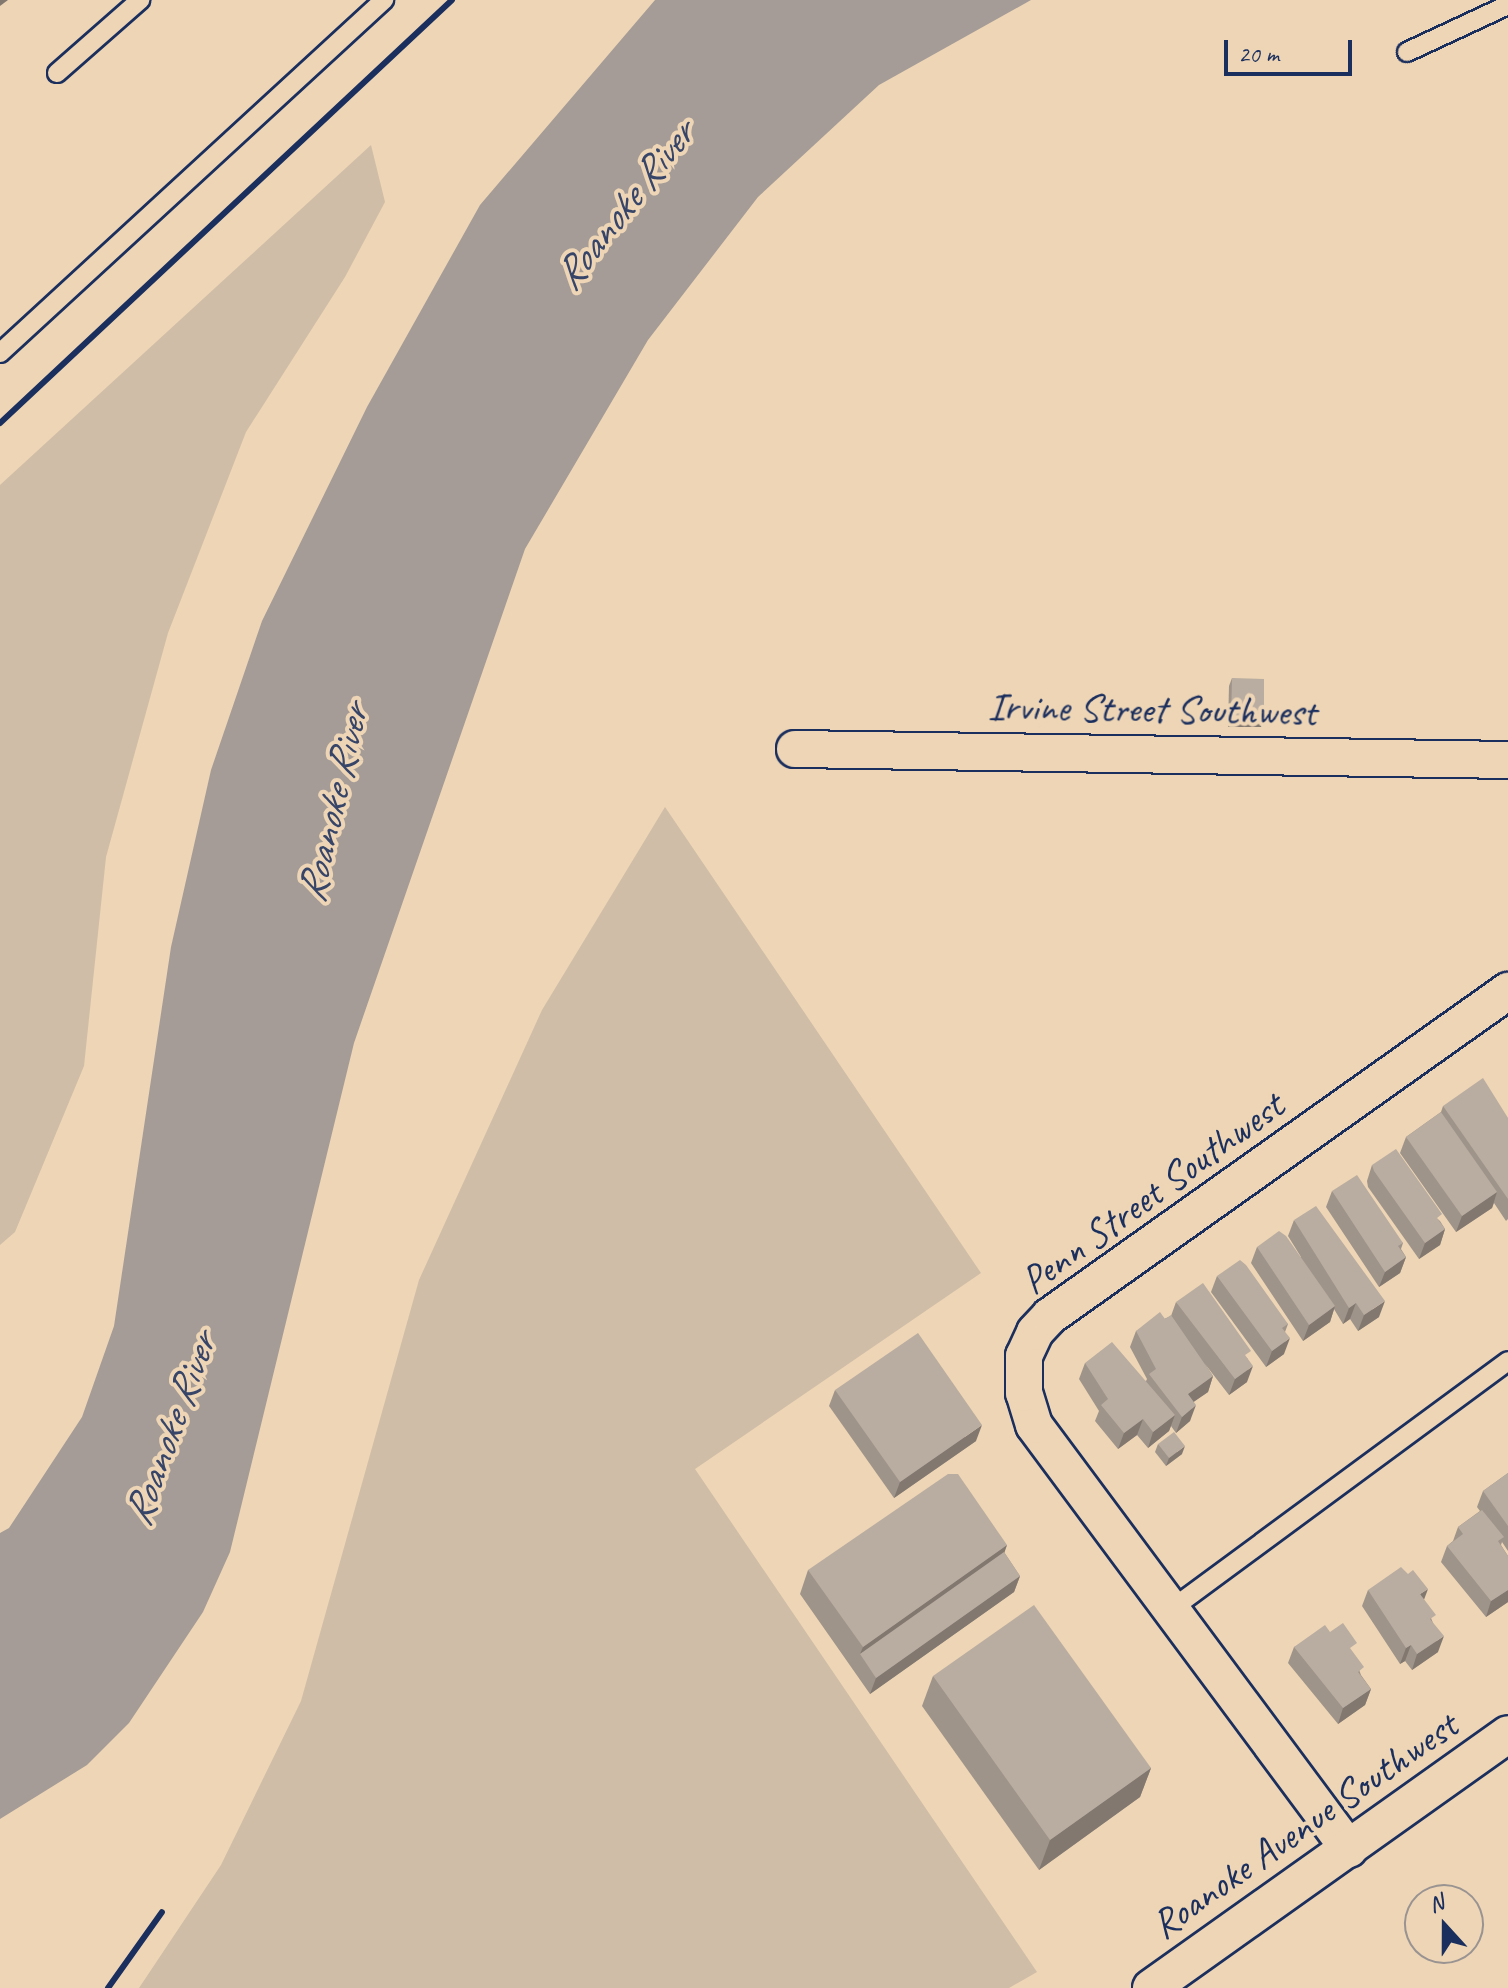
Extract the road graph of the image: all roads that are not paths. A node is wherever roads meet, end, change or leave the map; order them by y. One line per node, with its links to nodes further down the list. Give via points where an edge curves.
1 (140, 0): 5 (lane)
2 (384, 0): 6 (lane)
3 (1508, 5): 4 (lane)
4 (1407, 52)
5 (57, 73)
6 (0, 353)
7 (795, 749): 8 (street, Irvine Street Southwest)
8 (1508, 760)
9 (1508, 991): 11 (street, Penn Street Southwest, via 1035,1332 1024,1356 1024,1393 1034,1425)
10 (1508, 1361): 11 (lane)
11 (1173, 1608): 13 (street)
12 (1508, 1734): 13 (street, Roanoke Avenue Southwest)
13 (1349, 1849): 14 (street, Roanoke Avenue Southwest)
14 (1151, 1988)

